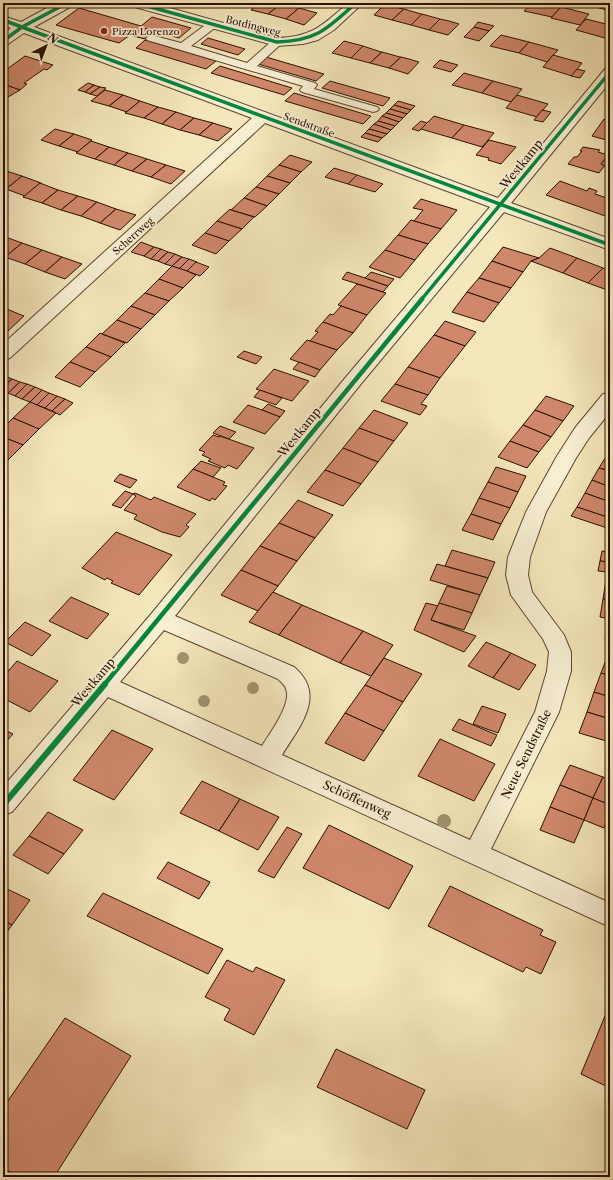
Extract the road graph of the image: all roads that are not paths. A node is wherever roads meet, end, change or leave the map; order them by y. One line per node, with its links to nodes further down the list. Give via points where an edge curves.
1 (67, 3): 6 (street)
2 (136, 3): 5 (street, Botdingweg)
3 (356, 3): 9 (street, Botdingweg, via 323,32 311,39 293,43)
4 (3, 20): 6 (street, Sendstraße)
5 (212, 24): 9 (street, Botdingweg); 10 (lane)
6 (22, 27): 8 (street); 14 (street, Sendstraße)
7 (151, 38): 10 (lane)
8 (3, 41)
9 (277, 42): 11 (lane)
10 (183, 47): 11 (lane)
11 (249, 67): 13 (lane, via 311,85 306,90)
12 (610, 72): 15 (street, Westkamp)
13 (373, 109)
14 (263, 117): 15 (street, Sendstraße); 17 (street, Scherrweg)
15 (501, 205): 16 (street, Sendstraße); 19 (street, Westkamp, via 353,381)
16 (610, 245)
17 (3, 354)
18 (610, 399): 23 (street, Neue Sendstraße, via 567,456 536,512 519,557 517,575 522,595 553,635 560,652 559,671 547,712)
19 (160, 619): 20 (street, Westkamp); 21 (street, via 286,673 296,683 300,696 294,712)
20 (104, 685): 21 (street, Schöffenweg); 22 (street, Westkamp)
21 (267, 758): 23 (street, Schöffenweg)
22 (3, 805)
23 (476, 854): 24 (street, Schöffenweg)
24 (610, 915)

